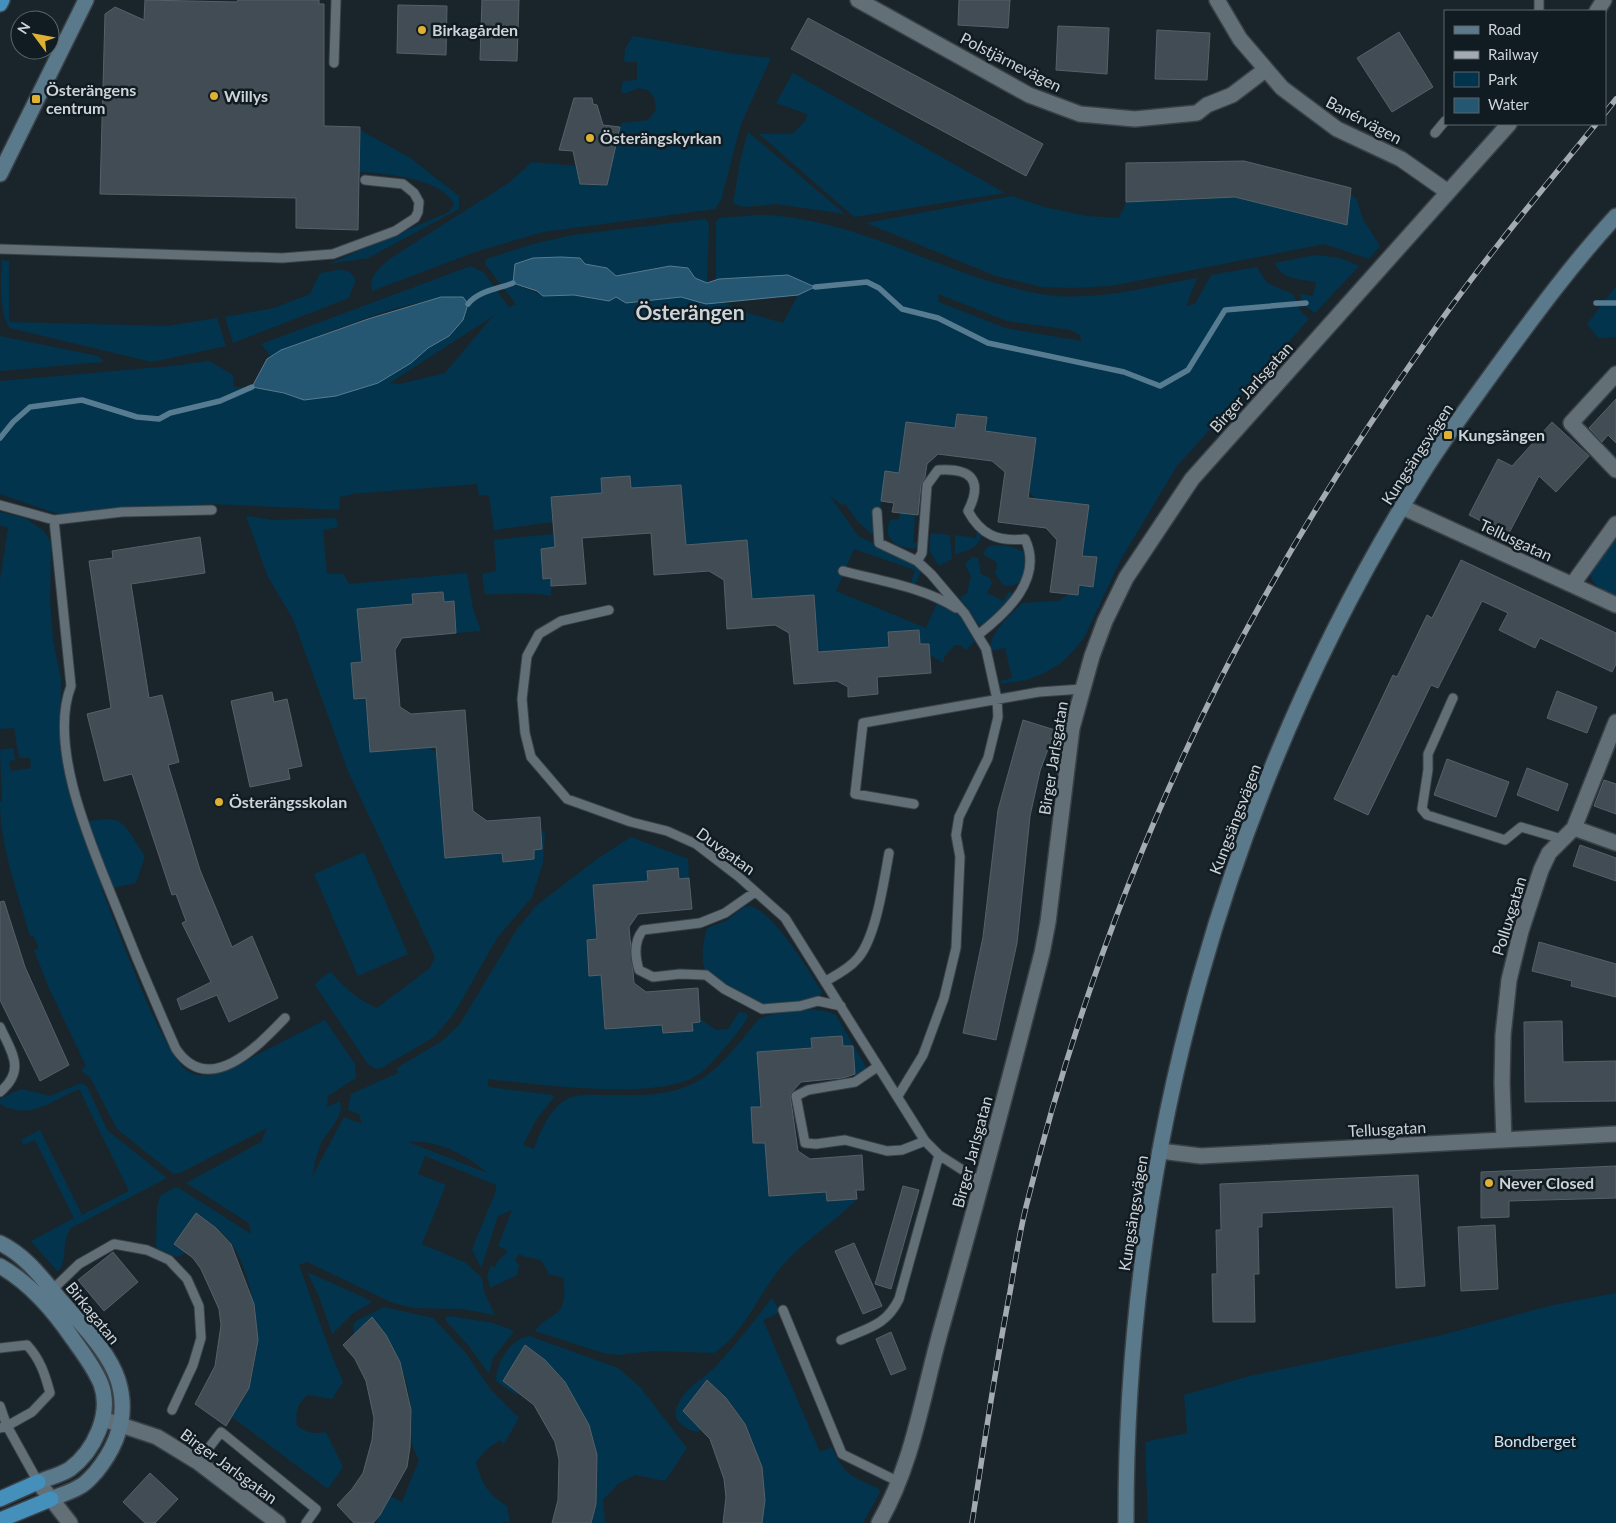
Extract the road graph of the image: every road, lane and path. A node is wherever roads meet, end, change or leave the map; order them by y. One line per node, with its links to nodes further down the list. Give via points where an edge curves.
1 (2, 0): 6 (highway)
2 (86, 0): 12 (street)
3 (336, 0): 7 (lane)
4 (858, 0): 8 (street, Polstjärnevägen, via 1029,95 1080,114 1135,119 1197,113 1207,105 1232,95)
5 (1217, 0): 8 (street, Banérvägen, via 1240,39)
6 (0, 4)
7 (334, 63)
8 (1265, 70): 14 (street, Banérvägen, via 1288,93 1337,129 1401,159)
9 (1444, 122): 11 (lane)
10 (1508, 125): 14 (street, Birger Jarlsgatan)
11 (1435, 133)
12 (0, 174)
13 (364, 180): 16 (lane, via 403,184 419,202 418,212 415,218 395,231 333,254 282,258)
14 (1448, 192): 32 (street, Birger Jarlsgatan, via 1192,479 1126,578 1106,621)
15 (1616, 216): 20 (street, Kungsängsvägen, via 1506,354)
16 (0, 249)
17 (1616, 374): 18 (street, via 1571,423)
18 (1616, 470)
19 (0, 506): 23 (lane)
20 (1402, 507): 27 (street, Tellusgatan); 52 (street, Kungsängsvägen, via 1325,649 1241,846 1196,990 1170,1092)
21 (212, 510): 23 (lane, via 122,512)
22 (877, 512): 25 (lane, via 879,543)
23 (54, 520): 44 (lane, via 71,686 65,702 67,754 75,798 143,976 176,1050 193,1067 204,1071 216,1069 253,1051)
24 (1616, 524): 27 (street)
25 (917, 561): 30 (lane); 31 (lane, via 922,553 927,485 938,470 963,472 972,477 976,485 968,510 976,526 1004,539 1025,539 1030,560 1025,587 1000,618)
26 (843, 571): 30 (lane, via 940,598)
27 (1572, 585): 28 (street, Tellusgatan)
28 (1616, 605)
29 (609, 610): 41 (lane, Duvgatan, via 561,621 539,634 527,656 522,699 531,757 567,799 667,831 696,844)
30 (965, 614): 31 (lane)
31 (978, 635): 34 (lane, via 986,649)
32 (1082, 690): 34 (lane, via 1039,692); 54 (street, Birger Jarlsgatan, via 1072,728 1045,938)
33 (1453, 698): 38 (lane, via 1428,754 1422,808 1427,815 1505,840 1521,826)
34 (997, 699): 36 (lane, via 863,723 855,794); 48 (lane, via 998,717 988,758 959,817 956,835 960,857 956,948 944,998 923,1055)
35 (1616, 722): 37 (street, Polluxgatan)
36 (914, 804)
37 (1574, 828): 38 (street, Polluxgatan); 39 (street)
38 (1562, 839): 50 (street, Polluxgatan, via 1549,853 1541,870 1509,980 1502,1074)
39 (1616, 843)
40 (889, 853): 42 (lane, via 876,916 865,949 848,968)
41 (755, 892): 42 (lane, Duvgatan, via 785,918); 43 (lane, via 725,913 700,923 643,930 637,937 639,970 653,977 706,975 724,989 762,1009 818,1001)
42 (826, 981): 43 (lane, Duvgatan)
43 (841, 1006): 46 (lane, Duvgatan)
44 (285, 1018)
45 (0, 1027): 47 (lane, via 16,1060 15,1073)
46 (876, 1067): 48 (lane, Duvgatan); 51 (lane, via 855,1082 808,1090 796,1096 805,1143 845,1140 887,1151 902,1150)
47 (0, 1092)
48 (898, 1096): 51 (lane, Duvgatan)
49 (1616, 1134): 50 (street, Tellusgatan)
50 (1504, 1140): 52 (street, Tellusgatan, via 1201,1156)
51 (925, 1141): 53 (lane, Duvgatan)
52 (1160, 1151): 76 (street, Kungsängsvägen, via 1134,1337 1126,1442)
53 (939, 1155): 54 (lane, Duvgatan); 59 (lane, via 893,1312 885,1320)
54 (983, 1183): 68 (street, Birger Jarlsgatan, via 941,1328 914,1439)
55 (0, 1243): 57 (street, Birkagatan, via 29,1264)
56 (0, 1266): 57 (street, Birkagatan)
57 (46, 1295): 62 (lane, via 79,1264 114,1244 147,1250 169,1260 188,1279 199,1306 201,1338 193,1365); 63 (street, Birkagatan, via 92,1365 101,1386); 64 (street, Birkagatan, via 110,1363 122,1399)
58 (783, 1310): 68 (lane, via 842,1454)
59 (841, 1340)
60 (0, 1348): 65 (lane, via 27,1345 44,1371 50,1392 32,1412)
61 (0, 1406): 65 (lane)
62 (172, 1410)
63 (103, 1419): 64 (street, Birger Jarlsgatan); 67 (street, via 85,1456 69,1469)
64 (122, 1425): 66 (street, Birger Jarlsgatan, via 157,1437); 70 (street, via 106,1460 91,1477 80,1487)
65 (4, 1427): 67 (lane)
66 (198, 1462): 73 (street, Birger Jarlsgatan); 74 (lane, via 221,1432 316,1509)
67 (38, 1482): 69 (highway); 70 (street)
68 (899, 1482): 75 (street, Birger Jarlsgatan)
69 (0, 1499)
70 (51, 1499): 71 (highway); 72 (street)
71 (0, 1520)
72 (70, 1523)
73 (278, 1523)
74 (306, 1523)
75 (879, 1523)
76 (1126, 1523)

